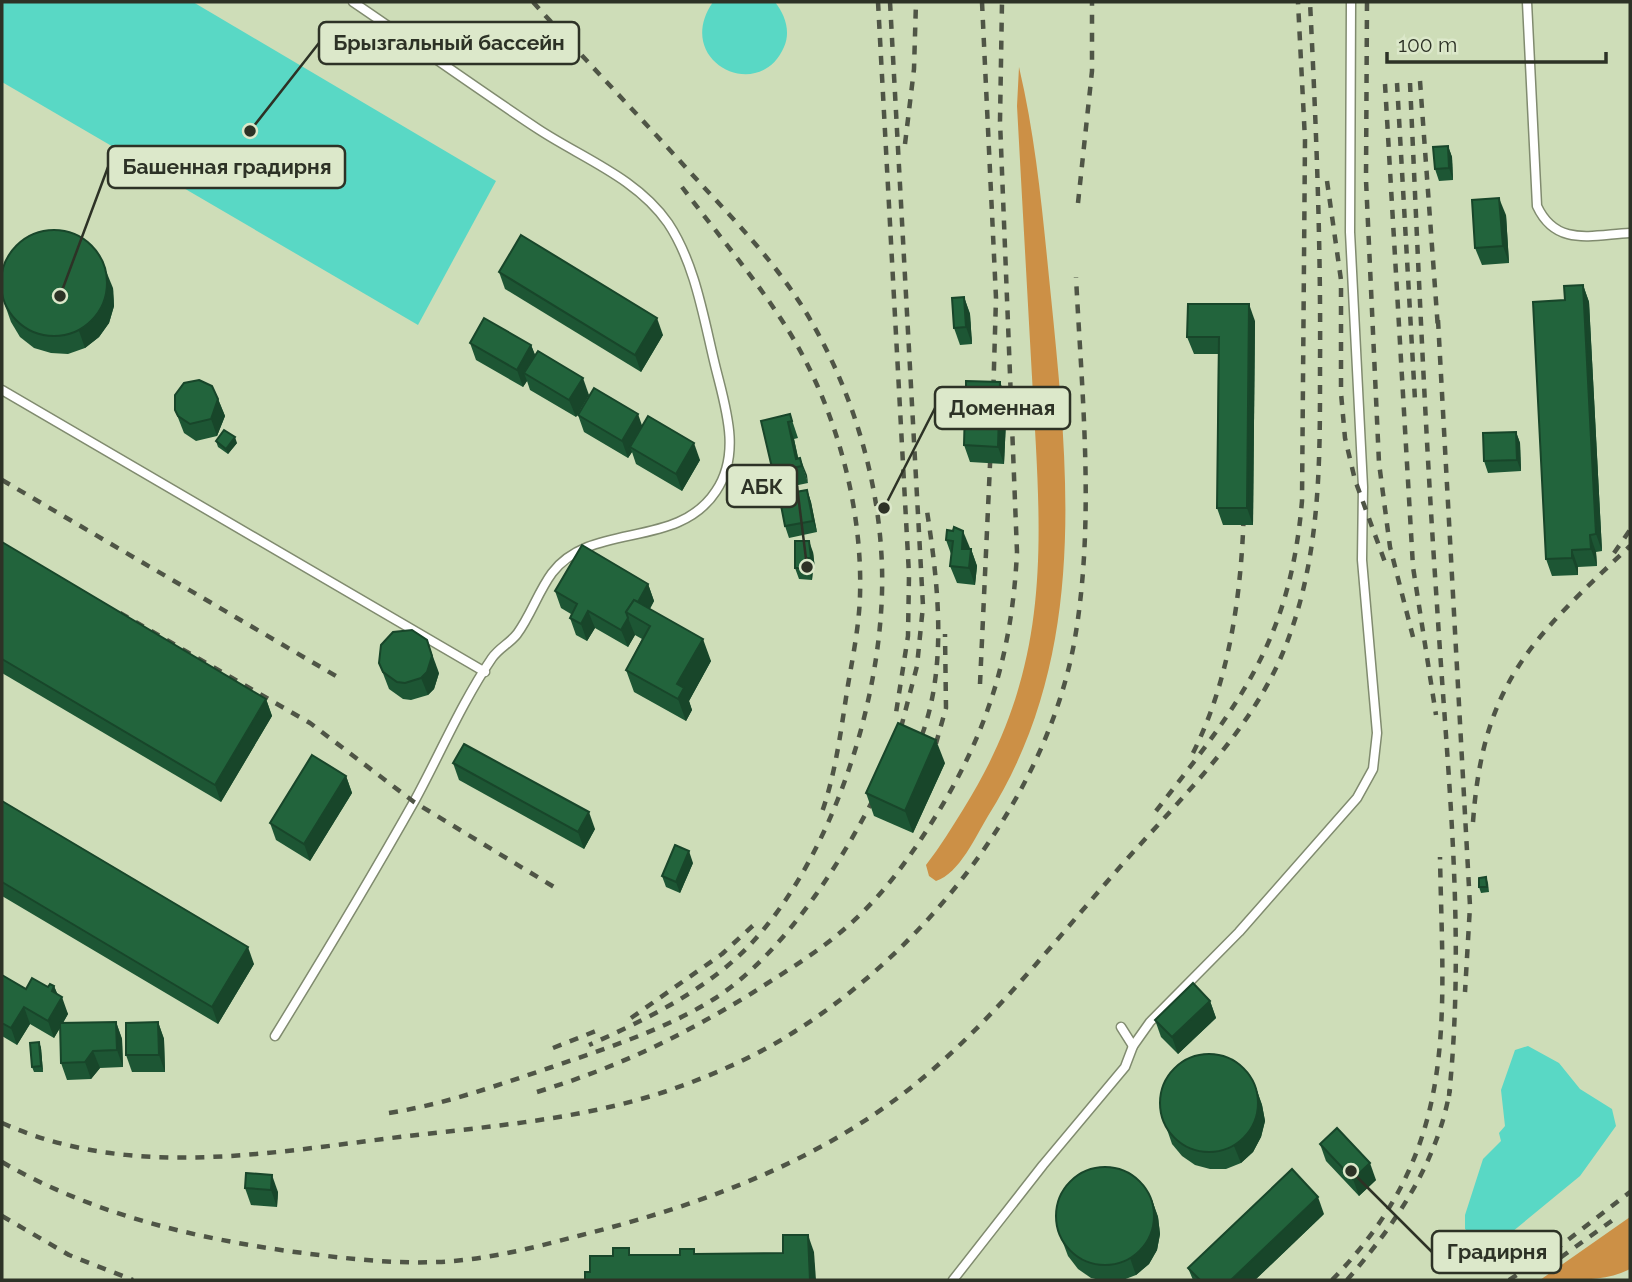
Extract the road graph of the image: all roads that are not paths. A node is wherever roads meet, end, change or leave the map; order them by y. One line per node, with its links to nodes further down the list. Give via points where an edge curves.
1 (353, 2): 6 (lane, via 539,130 610,170 655,206 678,239 691,273 727,416 728,466 712,498 671,526 566,557 515,636 496,653)
2 (1351, 2): 9 (lane, via 1349,232 1363,486 1362,560 1377,753 1357,798)
3 (1527, 2): 4 (lane, via 1537,206 1546,224 1557,232 1581,236)
4 (1630, 233)
5 (2, 390): 6 (lane)
6 (485, 672): 8 (lane)
7 (1121, 1027): 9 (lane)
8 (275, 1036)
9 (1133, 1046): 10 (lane, via 1125,1067)
10 (953, 1280)

